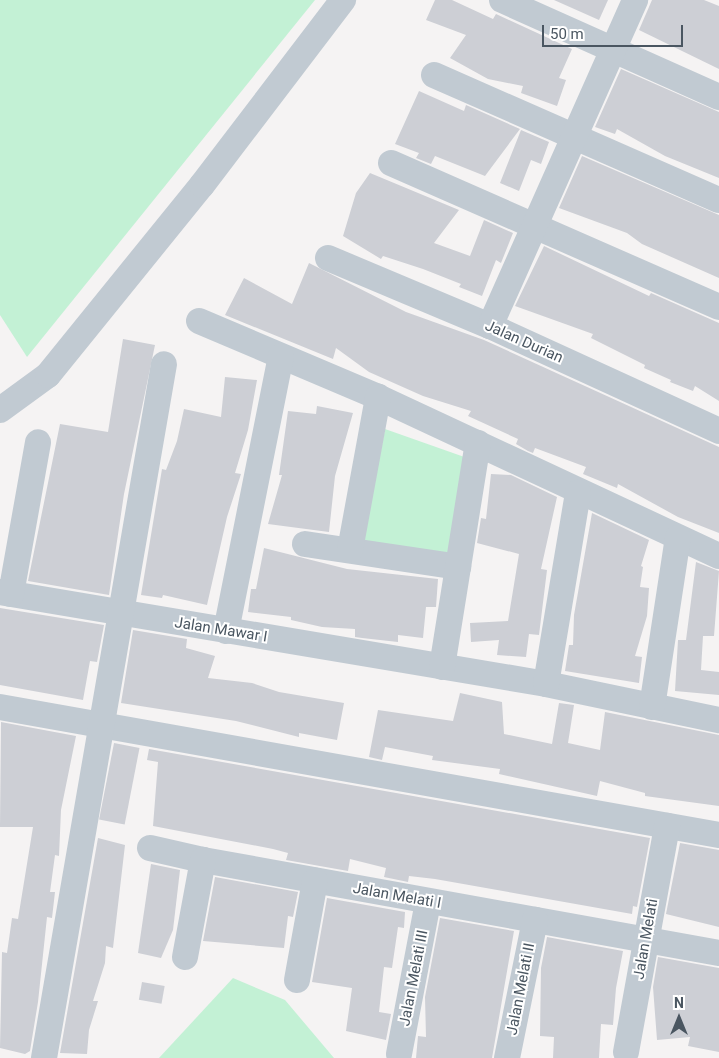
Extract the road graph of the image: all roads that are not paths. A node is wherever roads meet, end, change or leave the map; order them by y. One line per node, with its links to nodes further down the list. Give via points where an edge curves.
1 (343, 0): 18 (street, via 202,185 48,375 31,391)
2 (502, 0): 4 (street)
3 (635, 0): 4 (street)
4 (614, 49): 6 (street); 7 (street)
5 (434, 75): 7 (street)
6 (719, 97)
7 (574, 136): 9 (street); 10 (street)
8 (392, 163): 10 (street)
9 (719, 200)
10 (534, 226): 12 (street); 14 (street)
11 (328, 258): 14 (street, Jalan Durian)
12 (719, 307)
13 (199, 320): 15 (street)
14 (490, 326): 19 (street, Jalan Durian)
15 (281, 356): 17 (street); 30 (street)
16 (164, 364): 29 (street)
17 (378, 397): 21 (street); 25 (street)
18 (0, 410)
19 (719, 431)
20 (38, 442): 28 (street)
21 (478, 443): 22 (street); 27 (street)
22 (578, 493): 23 (street); 32 (street)
23 (678, 538): 26 (street); 34 (street)
24 (305, 544): 25 (street)
25 (350, 550): 27 (street)
26 (719, 556)
27 (458, 567): 31 (street)
28 (6, 593): 29 (street, Jalan Mawar I)
29 (121, 614): 30 (street, Jalan Mawar I); 36 (street)
30 (226, 631): 31 (street, Jalan Mawar I)
31 (442, 667): 32 (street, Jalan Mawar I)
32 (546, 684): 34 (street, Jalan Mawar I)
33 (0, 707): 36 (street)
34 (652, 707): 35 (street, Jalan Mawar I)
35 (719, 720)
36 (100, 726): 37 (street); 50 (street)
37 (667, 826): 38 (street); 44 (street, Jalan Melati)
38 (719, 835)
39 (150, 848): 40 (street, Jalan Melati I)
40 (203, 860): 41 (street, Jalan Melati I); 46 (street)
41 (315, 881): 42 (street, Jalan Melati I); 47 (street)
42 (428, 902): 43 (street, Jalan Melati I); 49 (street, Jalan Melati III)
43 (535, 920): 44 (street, Jalan Melati I); 51 (street, Jalan Melati II)
44 (646, 941): 45 (street, Jalan Melati I); 48 (street, Jalan Melati)
45 (719, 953)
46 (185, 957)
47 (297, 980)
48 (626, 1052)
49 (399, 1054)
50 (44, 1058)
51 (508, 1058)

